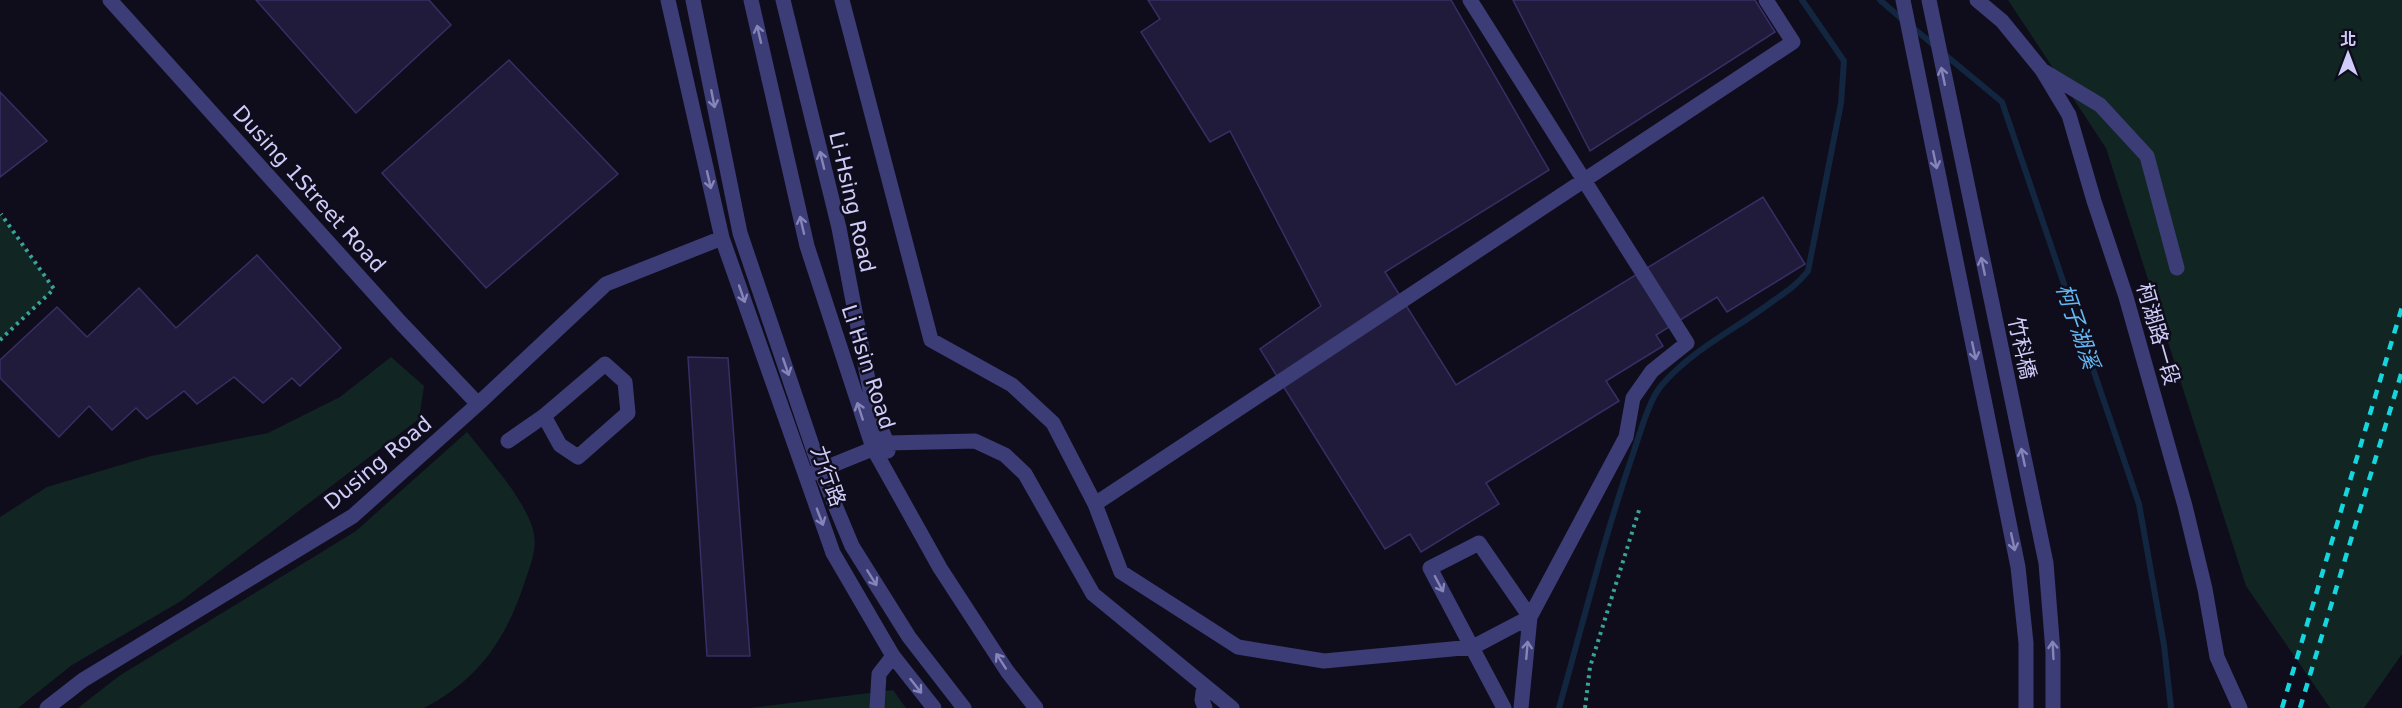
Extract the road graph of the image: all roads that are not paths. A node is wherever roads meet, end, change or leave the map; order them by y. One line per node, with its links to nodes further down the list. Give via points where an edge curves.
1 (111, 0): 16 (street, Dusing 1Street Road)
2 (668, 0): 14 (street, one-way to 14)
3 (693, 0): 20 (street, one-way to 20, via 740,233)
4 (751, 0): 19 (street, Li Hsin Road, one-way to 4, via 807,246)
5 (783, 0): 19 (street, Li-Hsing Road, one-way to 5, via 839,228)
6 (842, 0): 22 (street, via 931,340 1012,384 1053,423)
7 (1470, 0): 13 (street)
8 (1766, 0): 13 (street, via 1793,42)
9 (1903, 0): 36 (street, one-way to 36, via 2018,567 2026,643)
10 (1929, 0): 37 (street, 竹科橋, one-way to 10, via 2054,651 2046,563)
11 (1977, 0): 12 (street, 柯湖路一段, via 2002,21)
12 (2042, 70): 15 (street, via 2100,105 2147,156); 38 (street, 柯湖路一段, via 2069,115 2126,297 2185,506 2217,657)
13 (1584, 180): 22 (street); 23 (street, via 1687,342 1652,371 1633,398 1626,437)
14 (722, 238): 16 (street, Dusing Road, via 606,284); 21 (street, 力行路, one-way to 21)
15 (2177, 268)
16 (478, 404): 27 (street, Dusing Road, via 353,516 83,680)
17 (544, 416): 17 (street, via 605,364 625,382 628,413 578,457 560,445); 18 (street)
18 (508, 441)
19 (880, 445): 20 (street); 26 (street, via 975,441 1005,455 1025,474 1093,594); 31 (street, Li Hsin Road, one-way to 19, via 940,568 892,484)
20 (820, 469): 21 (street); 30 (street, one-way to 30, via 852,546 909,637)
21 (805, 478): 25 (street, 力行路, one-way to 25, via 833,554)
22 (1095, 504): 24 (street, via 1121,572 1238,647 1324,662)
23 (1530, 616): 24 (street); 24 (street, one-way to 24, via 1479,543 1430,568); 35 (street, one-way to 23)
24 (1473, 647): 34 (street)
25 (893, 656): 28 (street, via 879,674); 29 (street, 力行路, one-way to 29)
26 (1204, 686): 32 (street); 33 (street)
27 (47, 708)
28 (877, 708)
29 (934, 708)
30 (964, 708)
31 (1036, 708)
32 (1205, 708)
33 (1232, 708)
34 (1504, 708)
35 (1521, 708)
36 (2026, 708)
37 (2053, 708)
38 (2240, 708)

